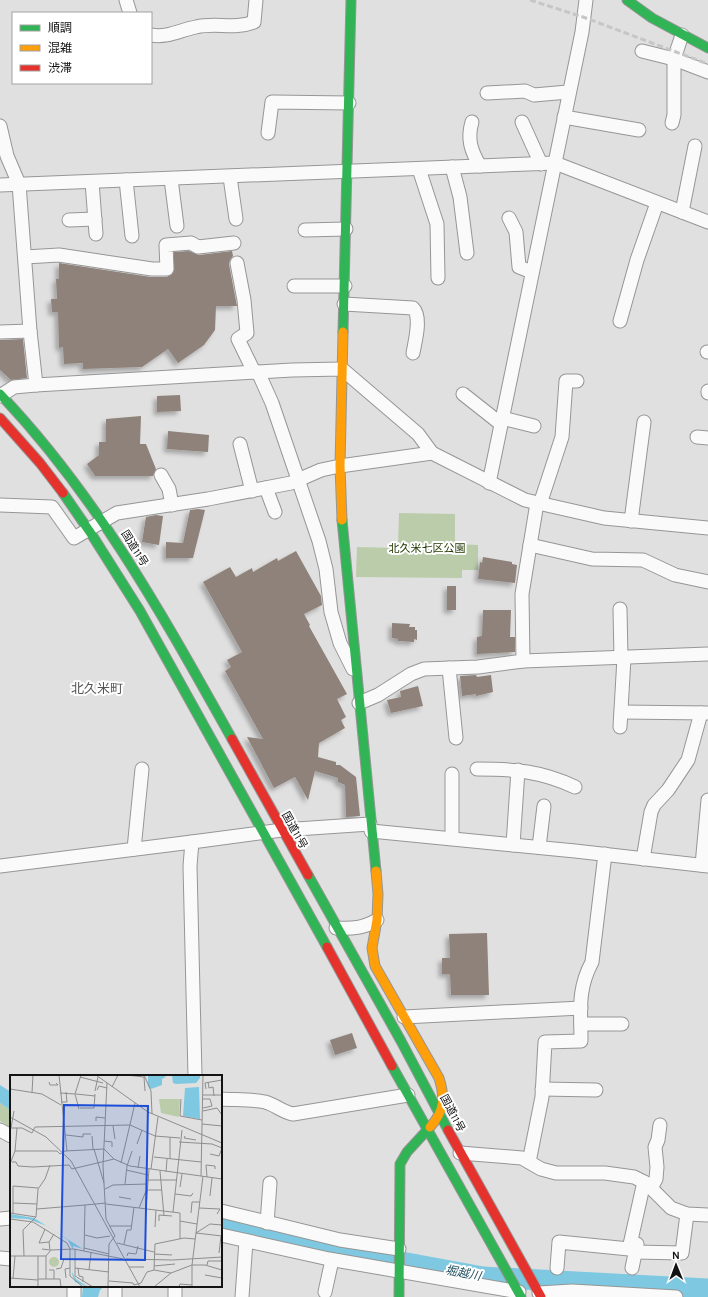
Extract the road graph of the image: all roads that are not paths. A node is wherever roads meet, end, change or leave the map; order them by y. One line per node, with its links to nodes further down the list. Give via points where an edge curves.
1 (126, 0): 6 (street)
2 (256, 0): 7 (street, via 254,22 243,26 208,25 172,35)
3 (351, 0): 15 (main road)
4 (586, 0): 13 (street, via 582,32)
5 (627, 0): 8 (main road)
6 (130, 12)
7 (152, 35)
8 (682, 35): 9 (main road); 11 (street)
9 (708, 48)
10 (642, 51): 11 (street)
11 (674, 59): 12 (street); 19 (street)
12 (708, 72)
13 (568, 92): 14 (street, via 534,95 524,91); 16 (street)
14 (487, 93)
15 (349, 103): 22 (street, via 272,102); 29 (main road)
16 (564, 117): 21 (street); 24 (street)
17 (472, 122): 26 (street, via 469,132 470,144)
18 (522, 122): 25 (street)
19 (672, 124)
20 (0, 126): 34 (street, via 7,156)
21 (639, 130)
22 (268, 133)
23 (694, 146): 37 (street)
24 (554, 163): 25 (street); 36 (street); 52 (street)
25 (541, 164): 26 (street)
26 (480, 166): 27 (street)
27 (452, 168): 28 (street); 49 (street, via 460,197)
28 (419, 169): 29 (street); 53 (street, via 437,224)
29 (348, 172): 30 (street); 44 (main road)
30 (230, 176): 31 (street); 40 (street)
31 (171, 179): 32 (street); 43 (street)
32 (126, 180): 33 (street); 47 (street)
33 (92, 182): 34 (street); 39 (street)
34 (19, 184): 35 (street); 50 (street)
35 (0, 185)
36 (657, 203): 37 (street); 57 (street)
37 (682, 212): 42 (street)
38 (509, 218): 52 (street, via 516,232 519,267)
39 (95, 219): 41 (street); 46 (street)
40 (236, 219)
41 (69, 220)
42 (708, 222)
43 (177, 226)
44 (346, 229): 45 (street); 55 (main road)
45 (305, 230)
46 (96, 234)
47 (132, 236)
48 (234, 243): 50 (street, via 198,246 191,243 166,244 167,269 59,255)
49 (467, 253)
50 (25, 257): 58 (street)
51 (237, 263): 62 (street, via 247,333 238,340)
52 (532, 272): 68 (street)
53 (438, 278)
54 (294, 286): 55 (street)
55 (345, 286): 56 (main road)
56 (344, 304): 60 (street, via 413,308 417,311); 61 (main road)
57 (620, 320)
58 (30, 331): 59 (street); 64 (street)
59 (0, 332)
60 (414, 353)
61 (342, 369): 62 (street); 72 (street, via 418,434); 73 (main road)
62 (256, 372): 64 (street); 75 (street, via 272,403)
63 (577, 381): 79 (street, via 566,381 567,438)
64 (36, 385): 66 (street, via 14,387)
65 (463, 394): 68 (street)
66 (0, 395): 83 (main road, 国道11号, via 47,444)
67 (0, 418): 86 (main road, via 32,453)
68 (502, 421): 70 (street); 76 (street)
69 (644, 422): 84 (street)
70 (534, 426)
71 (240, 444): 78 (street)
72 (432, 453): 73 (street); 76 (street)
73 (340, 466): 75 (street, via 321,470); 94 (main road, via 340,509)
74 (161, 475): 80 (street, via 169,489)
75 (299, 480): 77 (street); 94 (street, via 321,548 331,612 340,644)
76 (489, 483): 79 (street, via 525,500)
77 (266, 488): 78 (street); 82 (street)
78 (252, 491): 80 (street)
79 (539, 503): 84 (street, via 604,518); 87 (street)
80 (172, 505): 83 (street, via 117,513)
81 (0, 506): 86 (street, via 52,507 74,538)
82 (275, 512)
83 (104, 520): 86 (street); 108 (main road, 国道11号, via 155,602)
84 (631, 521): 85 (street)
85 (708, 528)
86 (89, 529): 109 (main road, via 140,611)
87 (530, 545): 88 (street, via 592,559 643,560 675,574); 92 (street, via 522,594)
88 (708, 582)
89 (620, 608): 91 (street)
90 (708, 654): 91 (street)
91 (622, 658): 92 (street); 96 (street)
92 (523, 661): 93 (street)
93 (449, 668): 95 (street, via 424,669 378,696); 99 (street)
94 (356, 674): 95 (main road)
95 (359, 703): 107 (main road)
96 (621, 712): 97 (street); 98 (street)
97 (705, 713): 116 (street, via 688,760 668,790 654,805)
98 (620, 727)
99 (456, 738)
100 (142, 769): 114 (street)
101 (477, 769): 102 (street)
102 (518, 770): 104 (street, via 555,778); 112 (street)
103 (452, 774): 110 (street)
104 (575, 787)
105 (708, 800): 117 (street)
106 (544, 806): 113 (street)
107 (370, 828): 108 (street); 110 (street); 119 (main road, via 378,894)
108 (282, 830): 109 (street); 120 (main road, 国道11号)
109 (263, 833): 111 (street); 128 (main road)
110 (452, 838): 112 (street)
111 (192, 842): 114 (street); 125 (street, via 190,866)
112 (513, 845): 113 (street)
113 (539, 847): 115 (street)
114 (134, 849): 118 (street)
115 (605, 854): 116 (street); 121 (street, via 592,962 581,990)
116 (642, 858): 117 (street)
117 (705, 865)
118 (0, 866)
119 (377, 920): 120 (street, via 367,927); 122 (main road, via 372,948 375,966)
120 (336, 928): 130 (main road, 国道11号)
121 (581, 1008): 122 (street); 123 (street)
122 (404, 1017): 130 (main road, via 445,1090 446,1098)
123 (581, 1024): 124 (street); 126 (street, via 581,1042 545,1042)
124 (622, 1024)
125 (195, 1075)
126 (542, 1090): 127 (street); 136 (street)
127 (596, 1090)
128 (408, 1095): 129 (street, via 293,1114 285,1113 263,1102); 132 (main road)
129 (222, 1099)
130 (441, 1115): 132 (main road); 135 (main road, 国道11号)
131 (660, 1125): 138 (street, via 655,1147 658,1167 656,1179)
132 (428, 1129): 147 (main road, via 405,1154 400,1164); 155 (main road)
133 (0, 1130): 134 (street)
134 (10, 1135)
135 (460, 1153): 136 (street, via 522,1158); 156 (main road, 国道11号)
136 (528, 1162): 138 (street, via 556,1173 605,1173 634,1177)
137 (270, 1183): 144 (street)
138 (647, 1185): 140 (street, via 671,1208); 151 (street, via 629,1249 560,1242)
139 (222, 1211): 144 (street)
140 (687, 1214): 141 (street); 152 (street, via 682,1253 636,1246)
141 (708, 1214)
142 (10, 1218): 143 (street)
143 (0, 1219)
144 (267, 1223): 147 (street, via 340,1240)
145 (222, 1235): 146 (street)
146 (246, 1241): 150 (street); 157 (street)
147 (399, 1249): 153 (main road)
148 (0, 1258): 149 (street)
149 (10, 1259)
150 (332, 1260): 153 (street); 154 (street)
151 (557, 1268)
152 (632, 1268)
153 (399, 1270): 155 (street); 158 (main road)
154 (325, 1292)
155 (519, 1292)
156 (539, 1292): 159 (street, via 572,1291)
157 (242, 1297)
158 (399, 1297)
159 (676, 1297)

